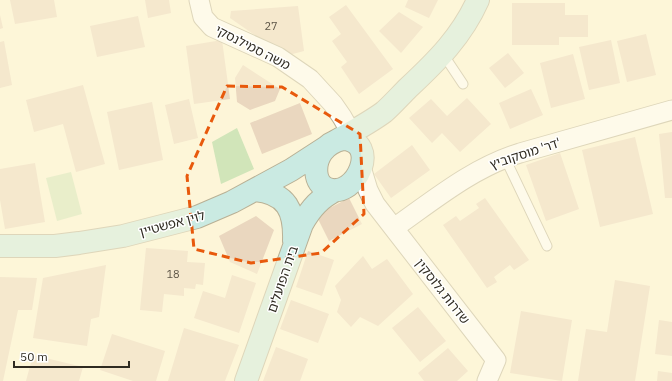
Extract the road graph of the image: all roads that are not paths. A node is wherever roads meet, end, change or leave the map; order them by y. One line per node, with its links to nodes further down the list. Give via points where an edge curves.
1 (199, 0): 6 (street, משה סמילנסקי, via 203,17 212,27 278,57 310,79 333,104)
2 (478, 0): 3 (street, via 472,15)
3 (443, 54): 4 (lane); 6 (street, via 384,112 373,126 364,149)
4 (463, 84)
5 (672, 110): 7 (street, דר' מוסקוביץ')
6 (350, 148): 8 (street, בית הפועלים, via 353,181); 8 (street, via 319,157 316,167 318,180 324,187); 9 (street, לוין אפשטיין, via 303,163); 10 (street, שדרות גלוסקין)
7 (506, 158): 11 (street, דר' מוסקוביץ', via 468,176); 14 (lane)
8 (338, 189): 10 (street, שדרות גלוסקין, via 357,192); 12 (street, בית הפועלים, via 322,198 311,209)
9 (255, 190): 12 (street, via 274,194 287,205 294,220); 13 (street, לוין אפשטיין, via 205,214 123,236 55,246)
10 (374, 204): 11 (street, שדרות גלוסקין)
11 (394, 228): 16 (street, שדרות גלוסקין, via 496,360)
12 (294, 243): 15 (street, בית הפועלים)
13 (0, 246)
14 (547, 246)
15 (246, 381)
16 (488, 381)

